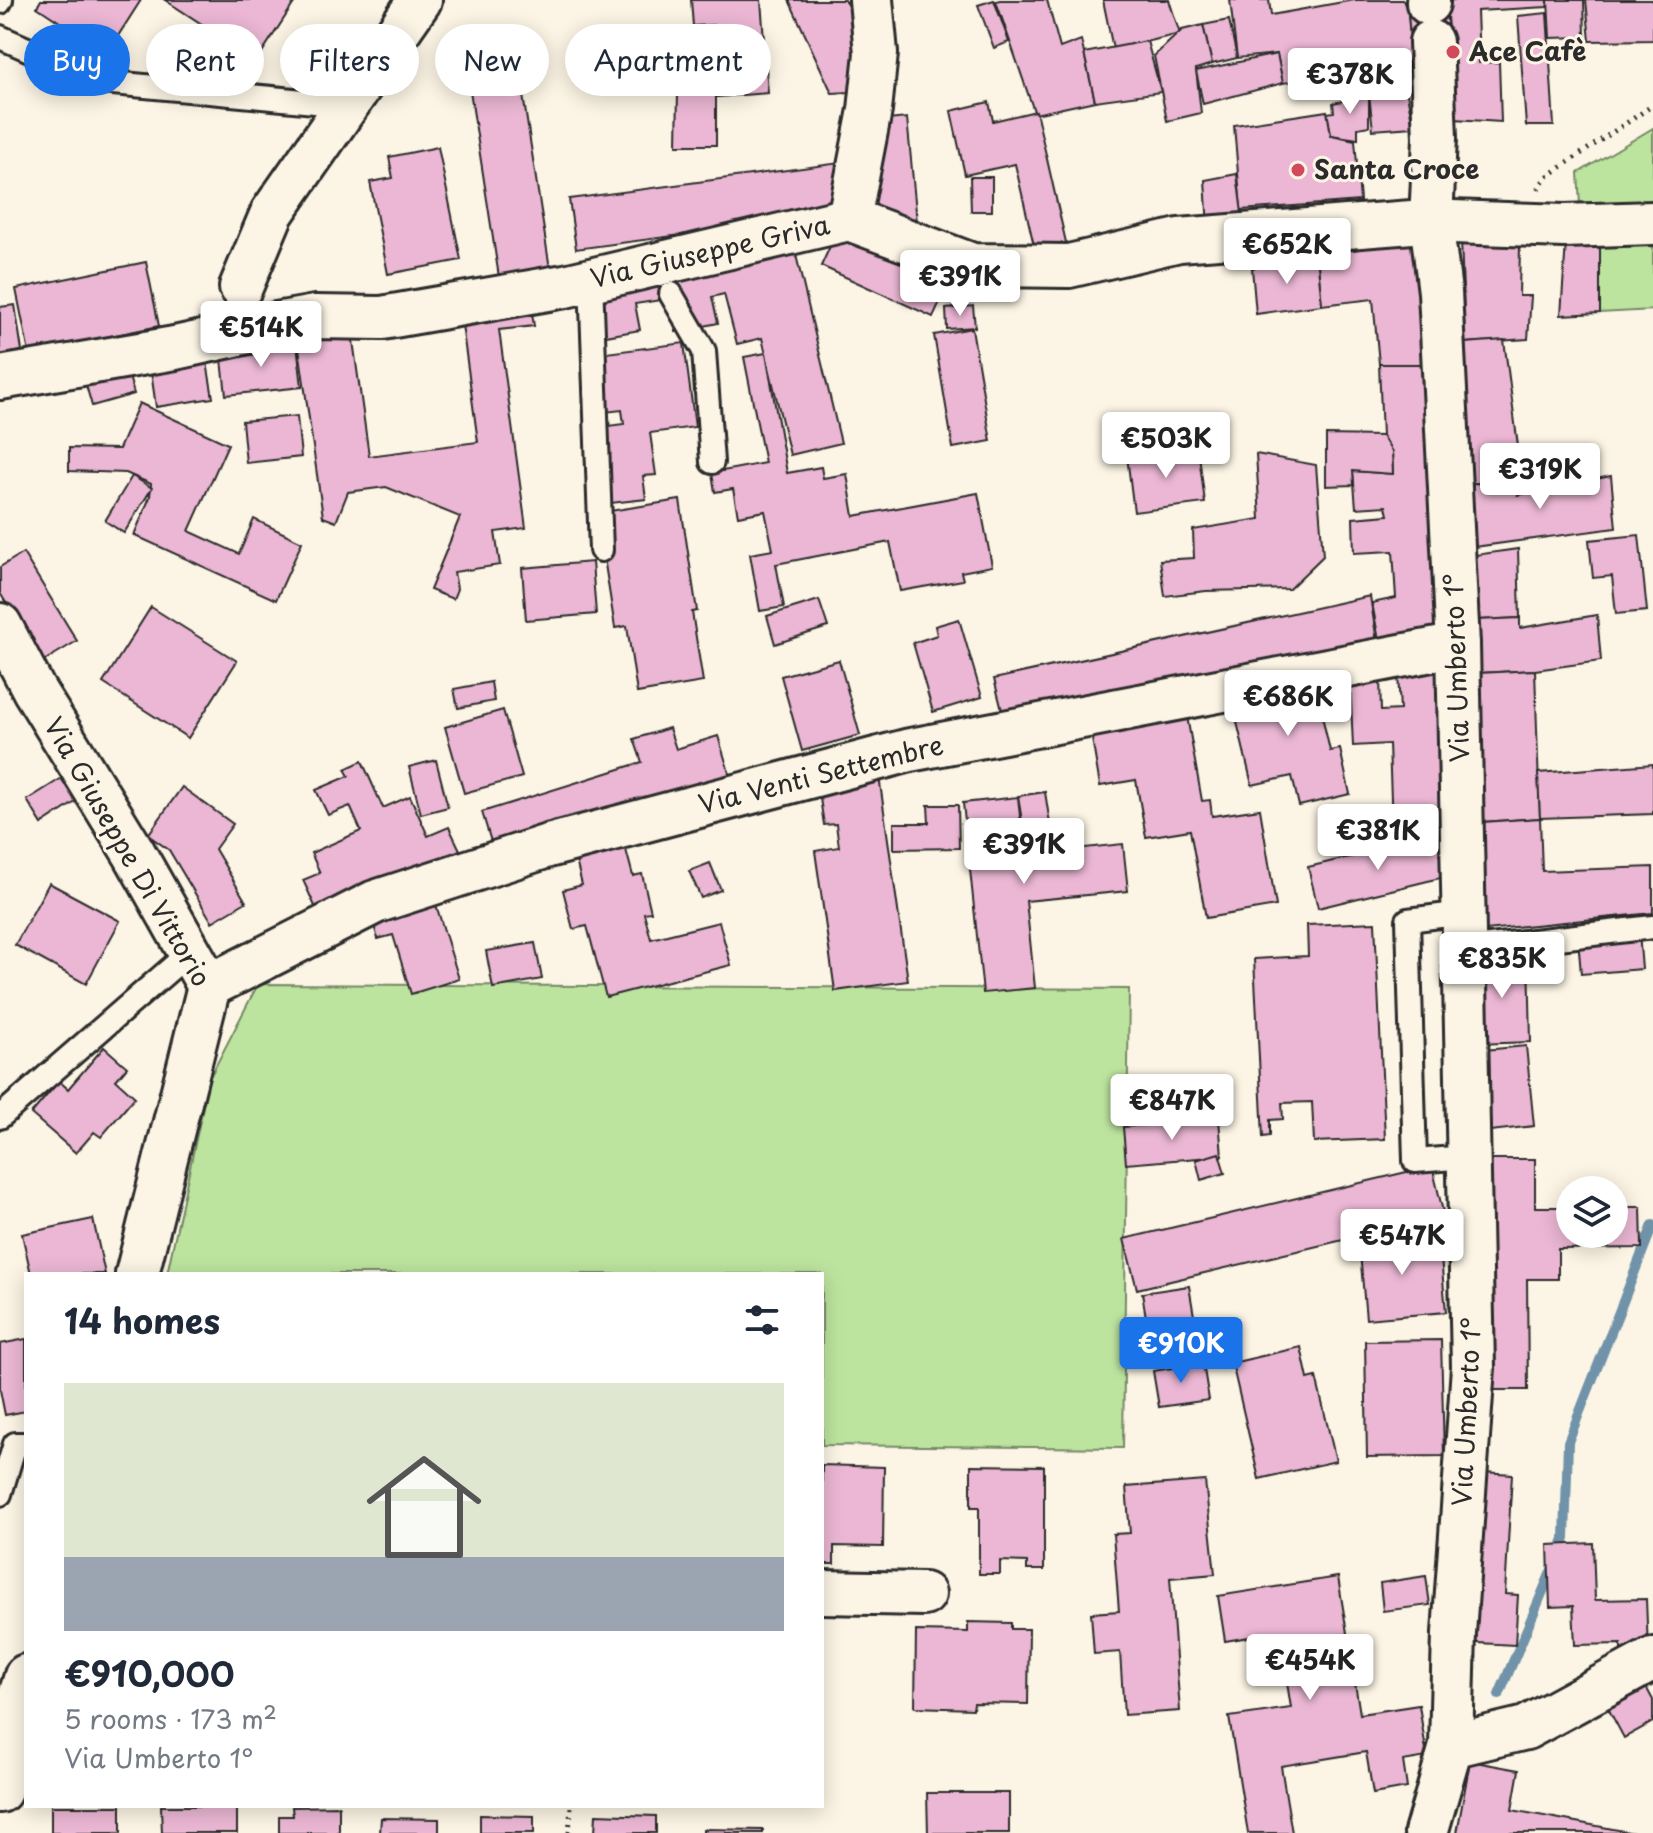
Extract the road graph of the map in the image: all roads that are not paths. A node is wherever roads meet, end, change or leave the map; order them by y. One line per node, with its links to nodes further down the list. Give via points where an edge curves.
1 (420, 0): 5 (street)
2 (871, 0): 6 (street, via 876,53)
3 (1429, 15): 7 (street, Via Umberto 1°, via 1435,138)
4 (0, 37): 5 (lane, via 102,82)
5 (347, 105): 11 (street, via 272,213)
6 (849, 219): 7 (street, Via Giuseppe Griva, via 972,265 1069,266 1179,240); 9 (street, Via Giuseppe Griva)
7 (1431, 220): 8 (street, Via Giuseppe Griva, via 1564,226); 16 (street, Via Umberto 1°, via 1440,292)
8 (1653, 223)
9 (591, 280): 11 (street, Via Giuseppe Griva, via 382,318); 14 (lane)
10 (671, 294): 13 (lane, via 704,351)
11 (268, 307): 12 (street, via 175,348)
12 (0, 378)
13 (712, 462)
14 (601, 550)
15 (0, 625): 19 (street, Via Giuseppe Di Vittorio)
16 (1458, 645): 18 (street, Via Umberto 1°); 19 (street, Via Venti Settembre, via 910,750 548,846 375,902)
17 (1653, 927): 18 (lane)
18 (1464, 931): 21 (street, Via Umberto 1°); 21 (lane, via 1408,920 1415,1161)
19 (199, 969): 20 (lane); 22 (street, Via Giuseppe Di Vittorio)
20 (0, 1117)
21 (1468, 1157): 29 (street, Via Umberto 1°, via 1473,1367)
22 (137, 1272)
23 (24, 1444): 24 (lane, via 15,1444)
24 (0, 1494)
25 (824, 1592): 26 (street)
26 (924, 1594)
27 (1653, 1659): 29 (street, via 1526,1728)
28 (16, 1709): 30 (street)
29 (1451, 1746): 31 (street, Via Umberto 1°)
30 (0, 1791)
31 (1426, 1833)

